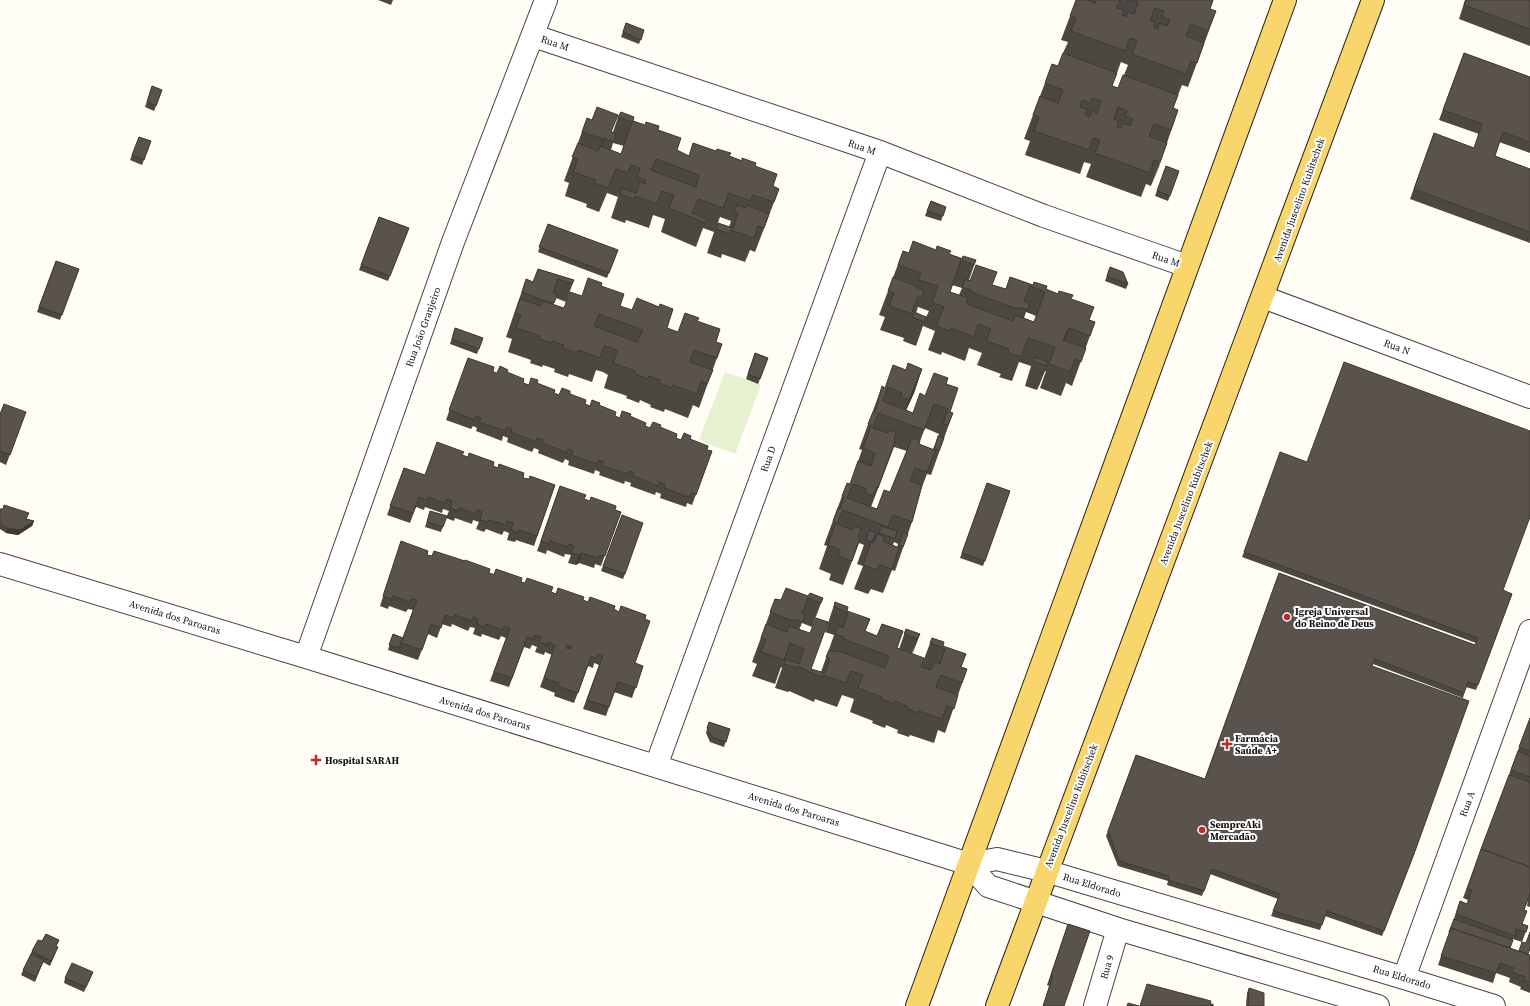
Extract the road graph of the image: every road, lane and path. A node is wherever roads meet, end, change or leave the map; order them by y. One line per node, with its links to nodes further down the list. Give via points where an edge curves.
1 (546, 0): 4 (street, Rua João Granjeiro)
2 (1285, 0): 6 (main road)
3 (1373, 0): 7 (main road, Avenida Juscelino Kubitschek)
4 (534, 36): 5 (street, Rua M); 11 (street, Rua João Granjeiro, via 453,242)
5 (880, 152): 6 (street, Rua M, via 1044,216); 12 (street, Rua D)
6 (1187, 266): 13 (main road)
7 (1263, 297): 8 (street, Rua N); 14 (main road, Avenida Juscelino Kubitschek)
8 (1530, 397)
9 (0, 564): 11 (street, Avenida dos Paroaras)
10 (1530, 631): 17 (street, Rua A)
11 (306, 657): 12 (street, Avenida dos Paroaras)
12 (656, 766): 13 (street, Avenida dos Paroaras)
13 (969, 864): 14 (street, Rua Eldorado, via 997,859); 15 (street, via 988,886); 18 (main road)
14 (1046, 871): 15 (main road, Avenida Juscelino Kubitschek); 17 (street, Rua Eldorado)
15 (1036, 901): 16 (street); 19 (main road, Avenida Juscelino Kubitschek)
16 (1118, 929): 20 (street, Rua 9); 21 (street)
17 (1404, 978): 22 (street, Rua Eldorado)
18 (917, 1006)
19 (997, 1006)
20 (1095, 1006)
21 (1378, 1006)
22 (1494, 1006)

